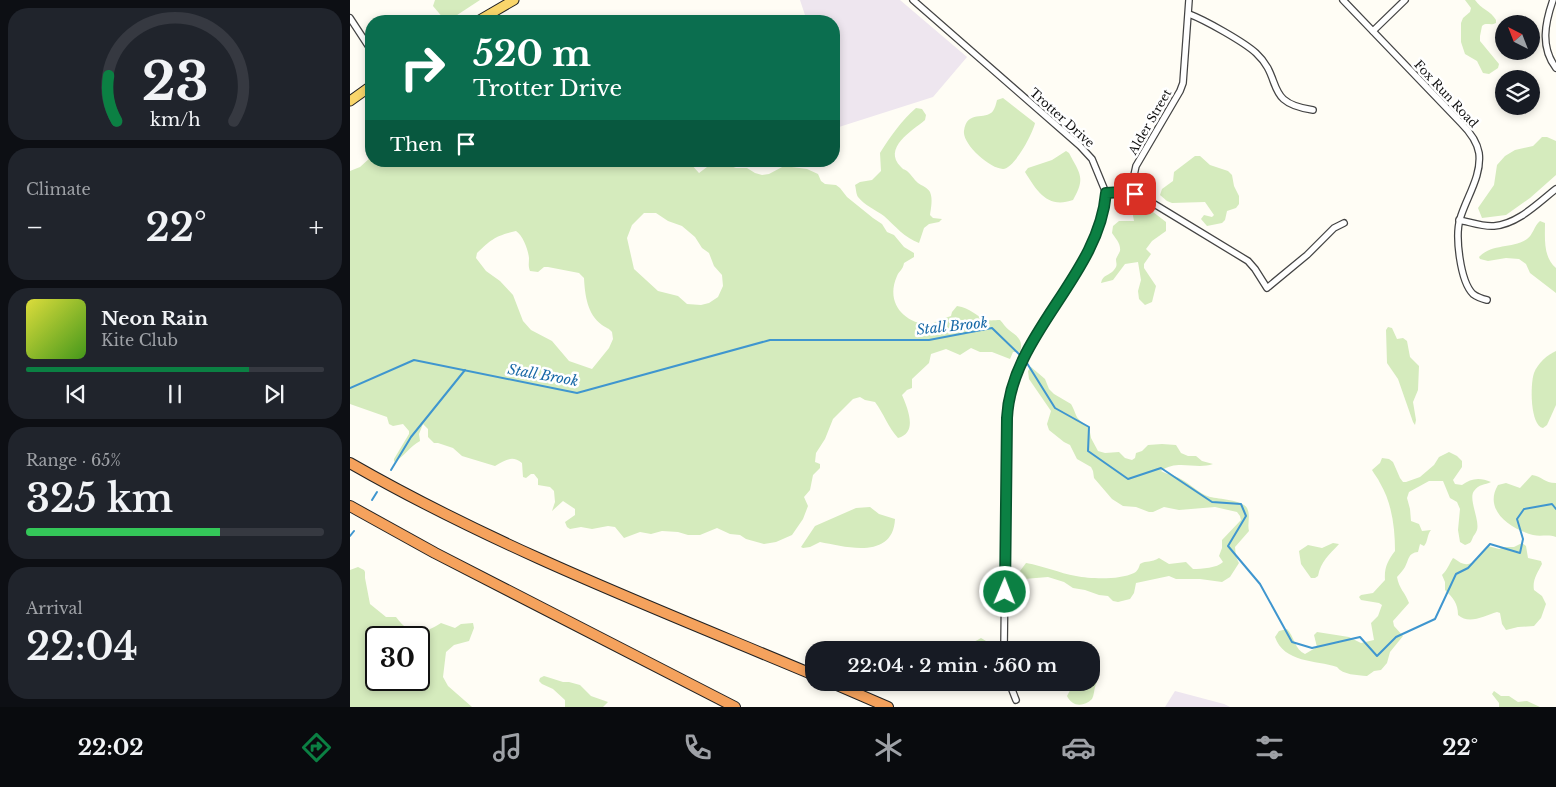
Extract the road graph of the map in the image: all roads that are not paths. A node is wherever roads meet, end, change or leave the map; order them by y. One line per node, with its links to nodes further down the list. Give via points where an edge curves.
1 (514, 0): 8 (main road)
2 (912, 0): 17 (street, Trotter Drive, via 1080,146 1092,159)
3 (1189, 0): 7 (street, Alder Street)
4 (1343, 0): 10 (street, Fox Run Road)
5 (1405, 0): 10 (street)
6 (1553, 0): 12 (street, via 1545,35 1550,58)
7 (1189, 14): 15 (street, via 1257,54 1266,65 1276,89 1291,106); 18 (street, Alder Street, via 1180,91 1136,166)
8 (488, 15)
9 (350, 18): 11 (street)
10 (1373, 31): 19 (street, Fox Run Road, via 1461,123 1476,144 1478,168)
11 (365, 41)
12 (1556, 68)
13 (365, 90): 14 (main road)
14 (350, 101)
15 (1313, 110)
16 (1556, 188): 19 (street, via 1524,214 1503,224 1492,226)
17 (1106, 193): 18 (street); 26 (street, via 1100,225 1090,248 1026,354 1015,375 1008,403)
18 (1130, 193): 20 (street, via 1146,199 1248,262 1267,288 1334,228)
19 (1460, 220): 21 (street, Fox Run Road, via 1459,244 1465,279 1473,294)
20 (1344, 223)
21 (1487, 300)
22 (350, 457): 24 (highway)
23 (350, 463): 24 (highway)
24 (400, 491): 27 (highway, via 524,552)
25 (350, 506): 31 (highway)
26 (1004, 641)
27 (805, 672)
28 (851, 691): 32 (highway)
29 (1012, 691): 30 (street)
30 (1016, 700)
31 (735, 707)
32 (888, 707)

